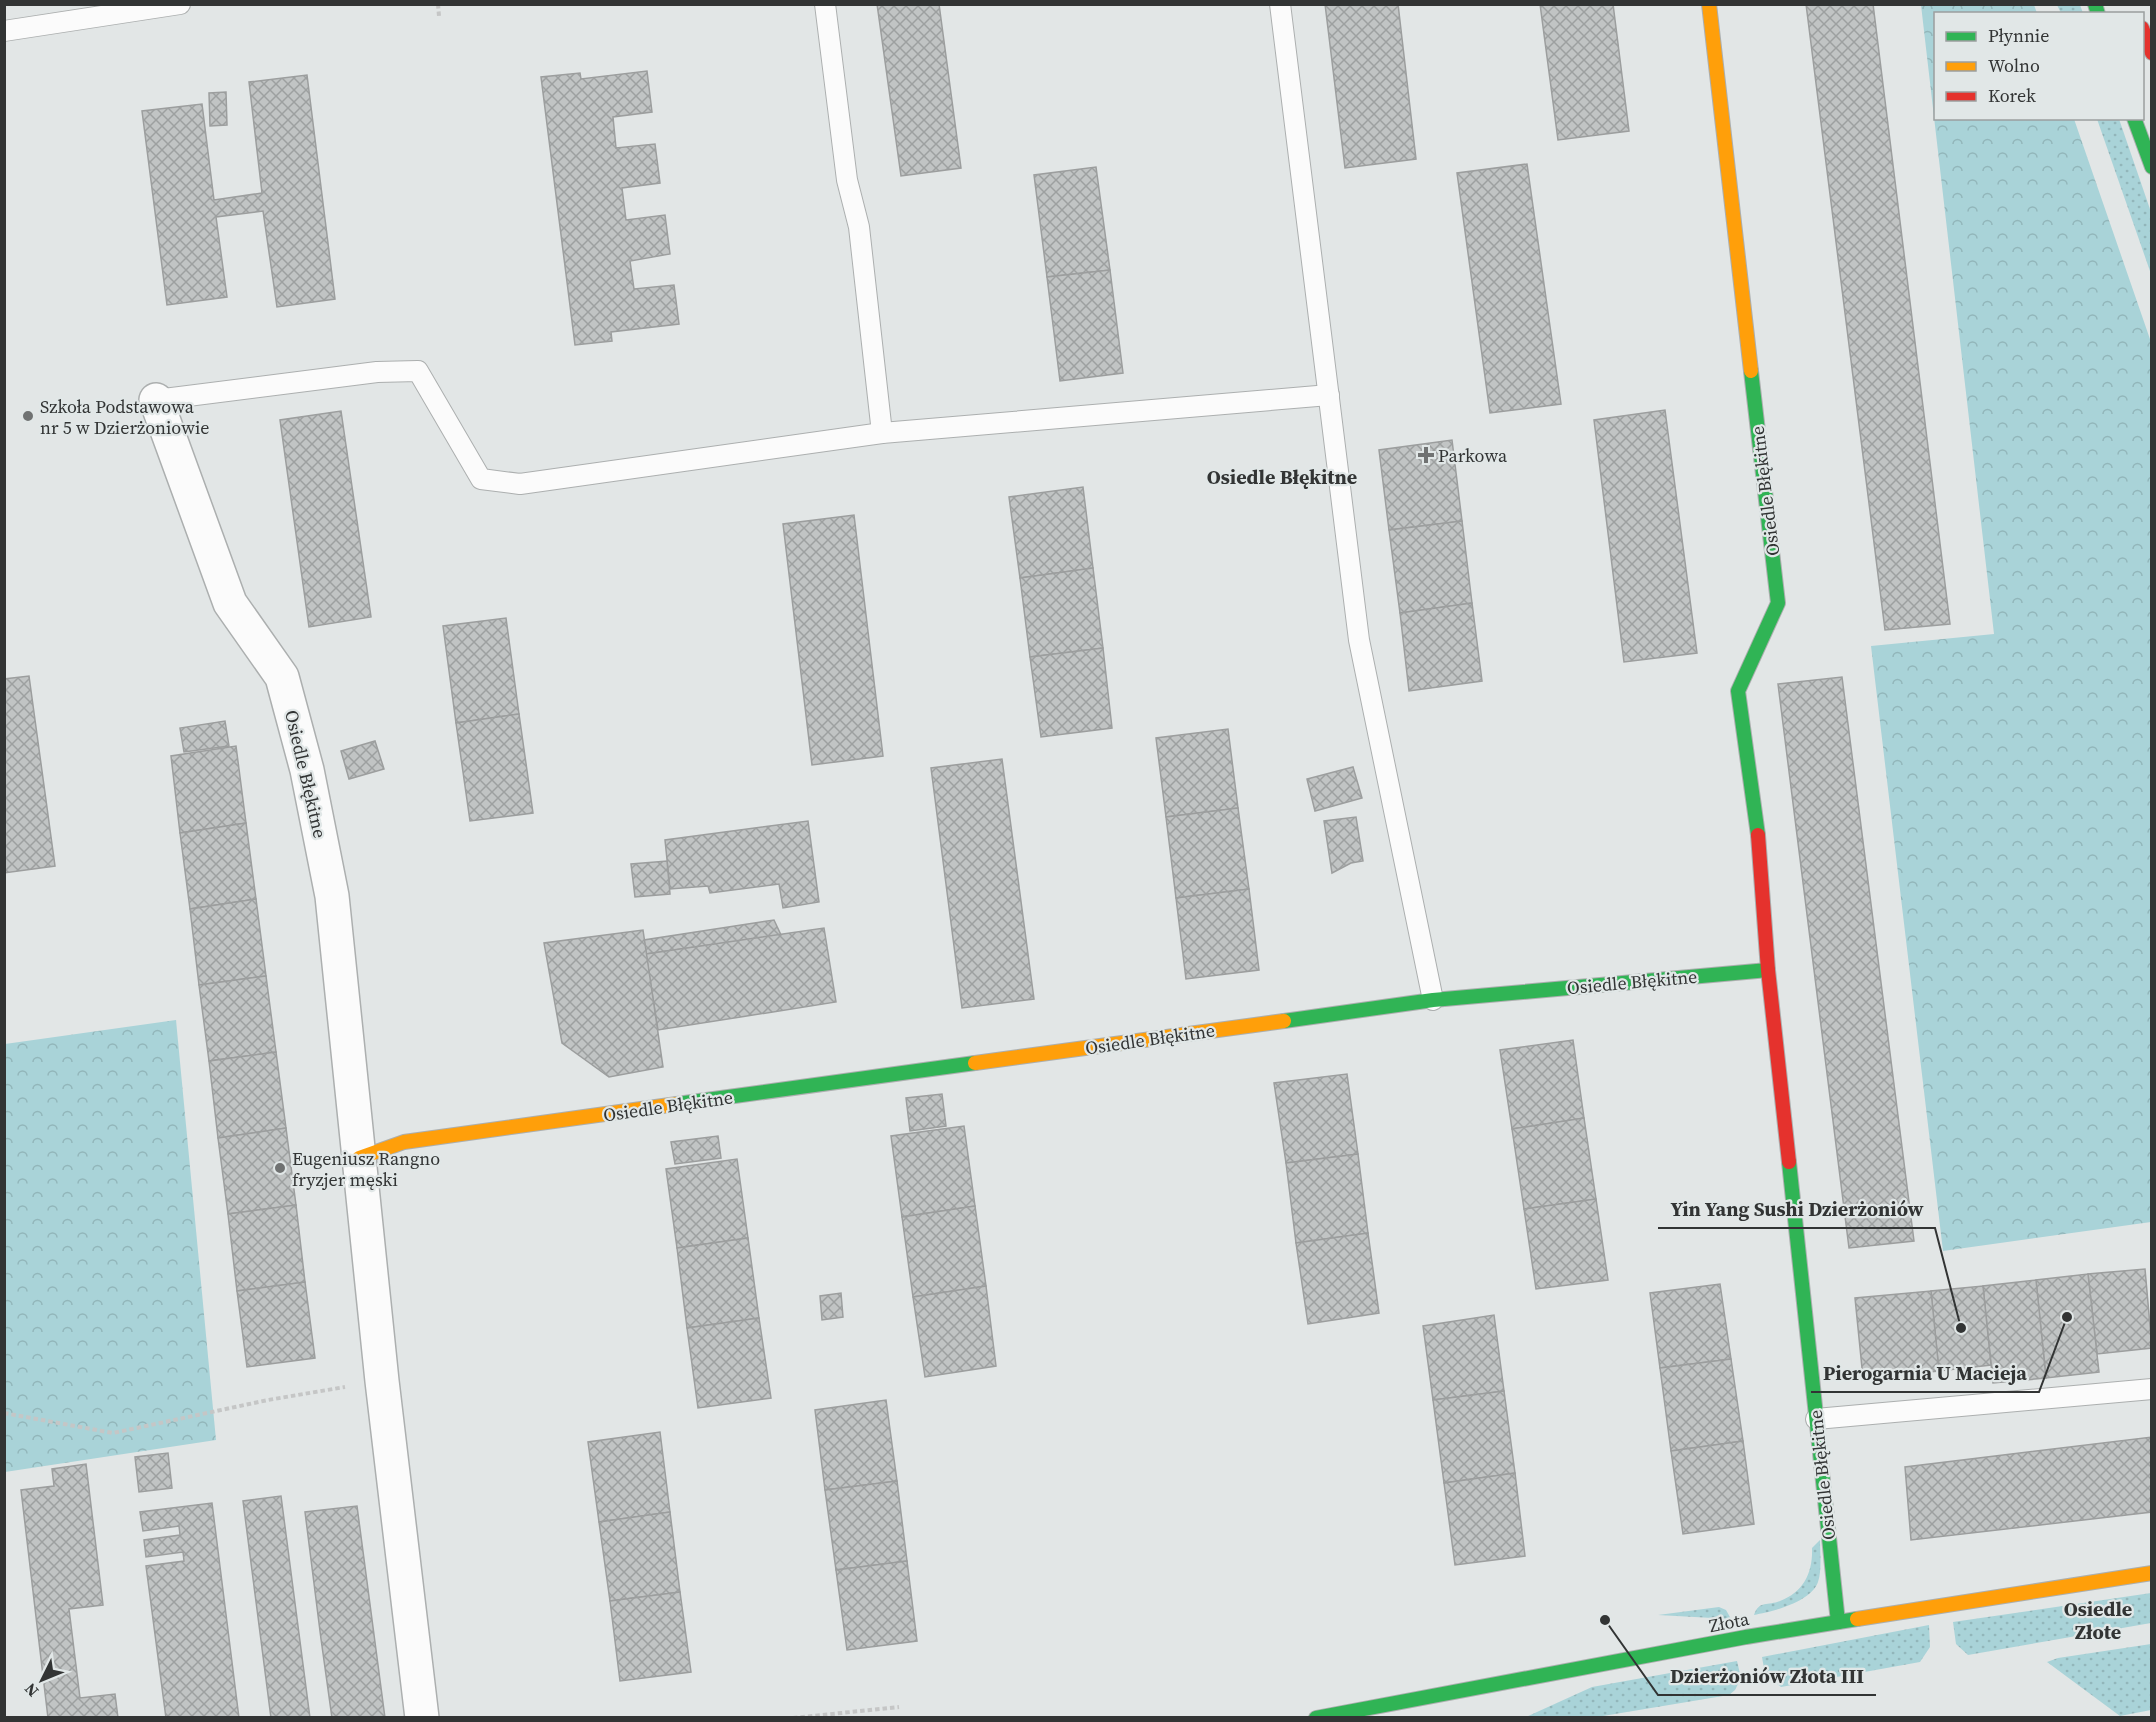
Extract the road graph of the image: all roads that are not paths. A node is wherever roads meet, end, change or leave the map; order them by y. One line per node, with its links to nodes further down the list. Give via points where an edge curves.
1 (180, 4): 5 (lane)
2 (825, 4): 12 (lane, via 847,180 859,226)
3 (1280, 4): 10 (lane)
4 (1709, 4): 13 (street, Osiedle Błękitne, via 1778,603 1738,691 1760,852)
5 (4, 31)
6 (2144, 34): 7 (street)
7 (2151, 54)
8 (2135, 120): 9 (street)
9 (2151, 167)
10 (1329, 395): 12 (lane); 14 (lane, via 1359,640)
11 (156, 400): 12 (lane, via 377,372 418,372 481,479 520,484); 15 (street, Osiedle Błękitne, via 230,603 282,677 307,771 332,896)
12 (882, 433)
13 (1768, 970): 14 (street, Osiedle Błękitne); 17 (street, Osiedle Błękitne)
14 (1433, 1000): 15 (street, Osiedle Błękitne, via 405,1142)
15 (359, 1158): 20 (street)
16 (2151, 1389): 17 (lane)
17 (1816, 1419): 19 (street, Osiedle Błękitne)
18 (2151, 1573): 19 (street, Złota)
19 (1838, 1622): 21 (street, Złota)
20 (422, 1718)
21 (1316, 1718)

